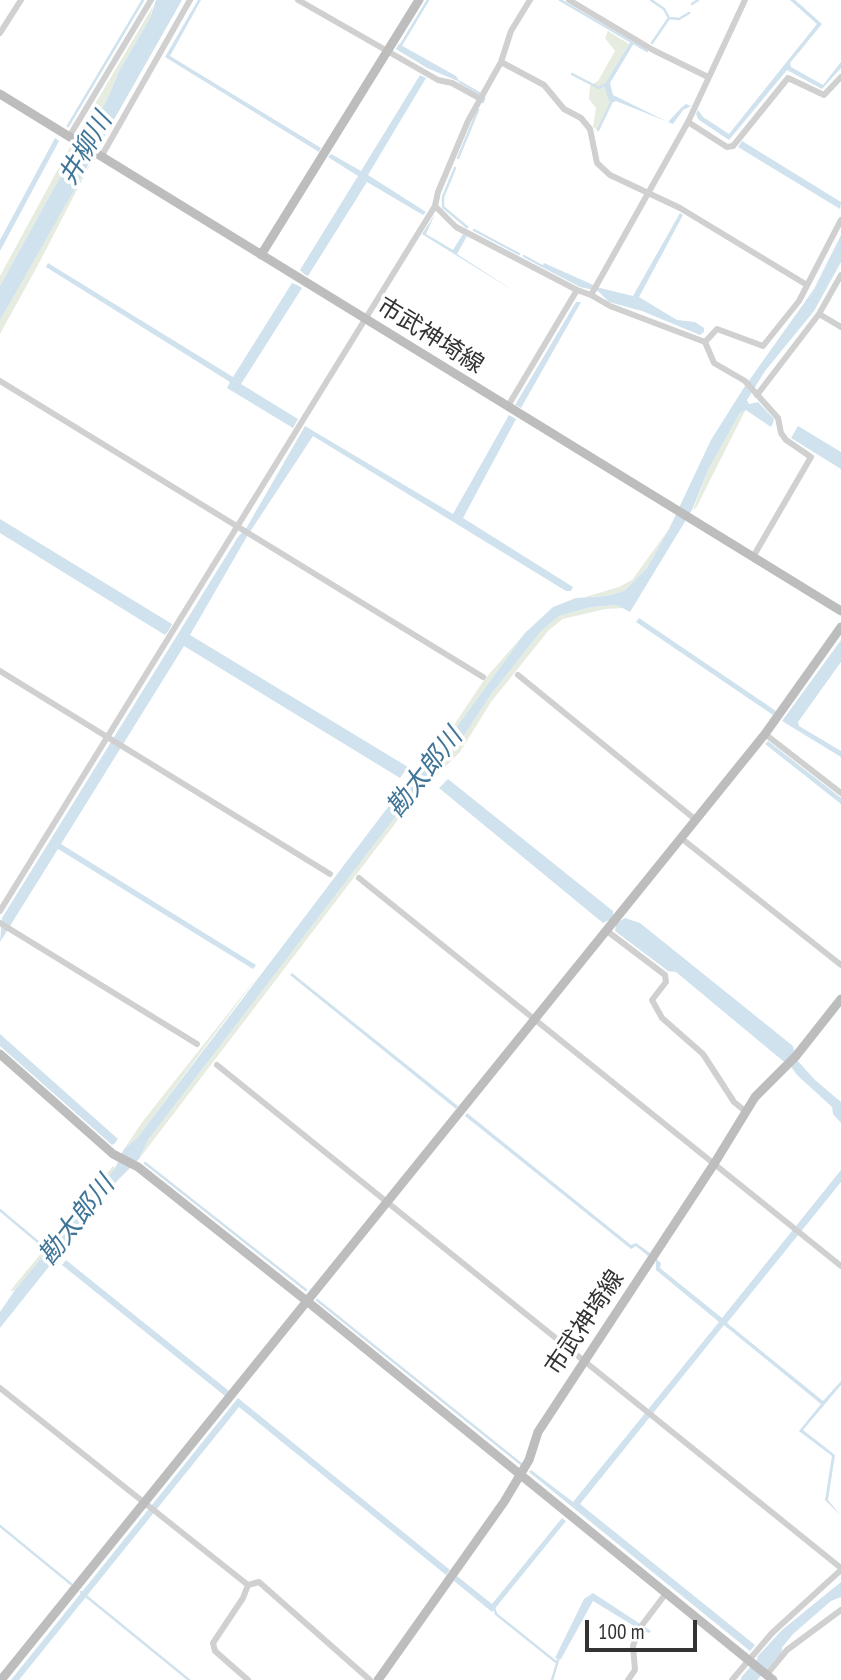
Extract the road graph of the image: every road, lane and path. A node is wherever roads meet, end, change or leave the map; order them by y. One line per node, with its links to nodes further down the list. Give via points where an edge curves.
1 (21, 0): 9 (street)
2 (151, 0): 17 (street)
3 (190, 0): 18 (street)
4 (298, 0): 10 (street)
5 (419, 0): 10 (street)
6 (530, 0): 11 (street, via 511,31)
7 (569, 0): 12 (street)
8 (745, 0): 12 (street)
9 (0, 33)
10 (388, 51): 15 (street); 22 (street)
11 (501, 62): 15 (street); 19 (street, via 544,85 564,109 581,118 590,129 600,167)
12 (708, 77): 16 (street)
13 (841, 77): 16 (street, via 824,95 788,78 733,146 727,147)
14 (0, 94): 17 (street, 市武神埼線)
15 (481, 99): 20 (street)
16 (688, 121): 19 (street)
17 (70, 138): 18 (street, 市武神埼線)
18 (100, 156): 22 (street, 市武神埼線)
19 (647, 195): 24 (street, via 680,208); 26 (street)
20 (435, 206): 25 (street, via 456,227); 28 (street)
21 (841, 220): 24 (street)
22 (261, 255): 28 (street, 市武神埼線)
23 (841, 275): 27 (street)
24 (807, 285): 30 (street, via 763,346 717,329)
25 (577, 290): 26 (street); 33 (street)
26 (594, 290): 30 (street, via 610,306)
27 (819, 314): 29 (street); 32 (street)
28 (365, 319): 33 (street, 市武神埼線); 34 (street)
29 (841, 327)
30 (705, 342): 32 (street, via 714,363 745,381)
31 (0, 380): 34 (street)
32 (755, 393): 35 (street, via 778,418 786,440 811,457)
33 (508, 406): 35 (street, 市武神埼線)
34 (239, 528): 40 (street); 42 (street)
35 (753, 557): 36 (street, 市武神埼線)
36 (841, 611)
37 (841, 627): 41 (street)
38 (0, 671): 42 (street)
39 (518, 675): 44 (street)
40 (482, 677)
41 (765, 734): 43 (street); 44 (street)
42 (109, 738): 46 (street); 48 (street)
43 (841, 793)
44 (696, 820): 45 (street)
45 (681, 838): 50 (street); 51 (street)
46 (331, 874)
47 (359, 878): 53 (street)
48 (0, 911)
49 (0, 923): 54 (street)
50 (613, 924): 53 (street); 57 (street, via 665,975 666,982 652,997 662,1018 703,1054 734,1102)
51 (841, 965)
52 (841, 999): 57 (street, 市武神埼線)
53 (535, 1019): 58 (street); 59 (street)
54 (197, 1044)
55 (0, 1054): 61 (street, via 115,1156 138,1167)
56 (217, 1065): 59 (street)
57 (745, 1111): 58 (street, 市武神埼線)
58 (715, 1164): 60 (street); 62 (street, 市武神埼線)
59 (387, 1202): 61 (street); 62 (street)
60 (841, 1266)
61 (308, 1302): 64 (street); 65 (street)
62 (584, 1360): 64 (street, 市武神埼線, via 533,1441); 66 (street)
63 (0, 1388): 65 (street)
64 (522, 1474): 68 (street); 72 (street, 市武神埼線)
65 (147, 1504): 67 (street); 73 (street)
66 (841, 1569): 70 (street)
67 (248, 1585): 74 (street, via 213,1643 215,1651); 75 (street, via 259,1582)
68 (667, 1592): 70 (street); 76 (street, via 640,1626 633,1646 635,1670)
69 (841, 1610): 71 (street, via 787,1650)
70 (749, 1658): 71 (street); 77 (street)
71 (770, 1677)
72 (384, 1678)
73 (1, 1680)
74 (248, 1680)
75 (370, 1680)
76 (628, 1680)
77 (732, 1680)

